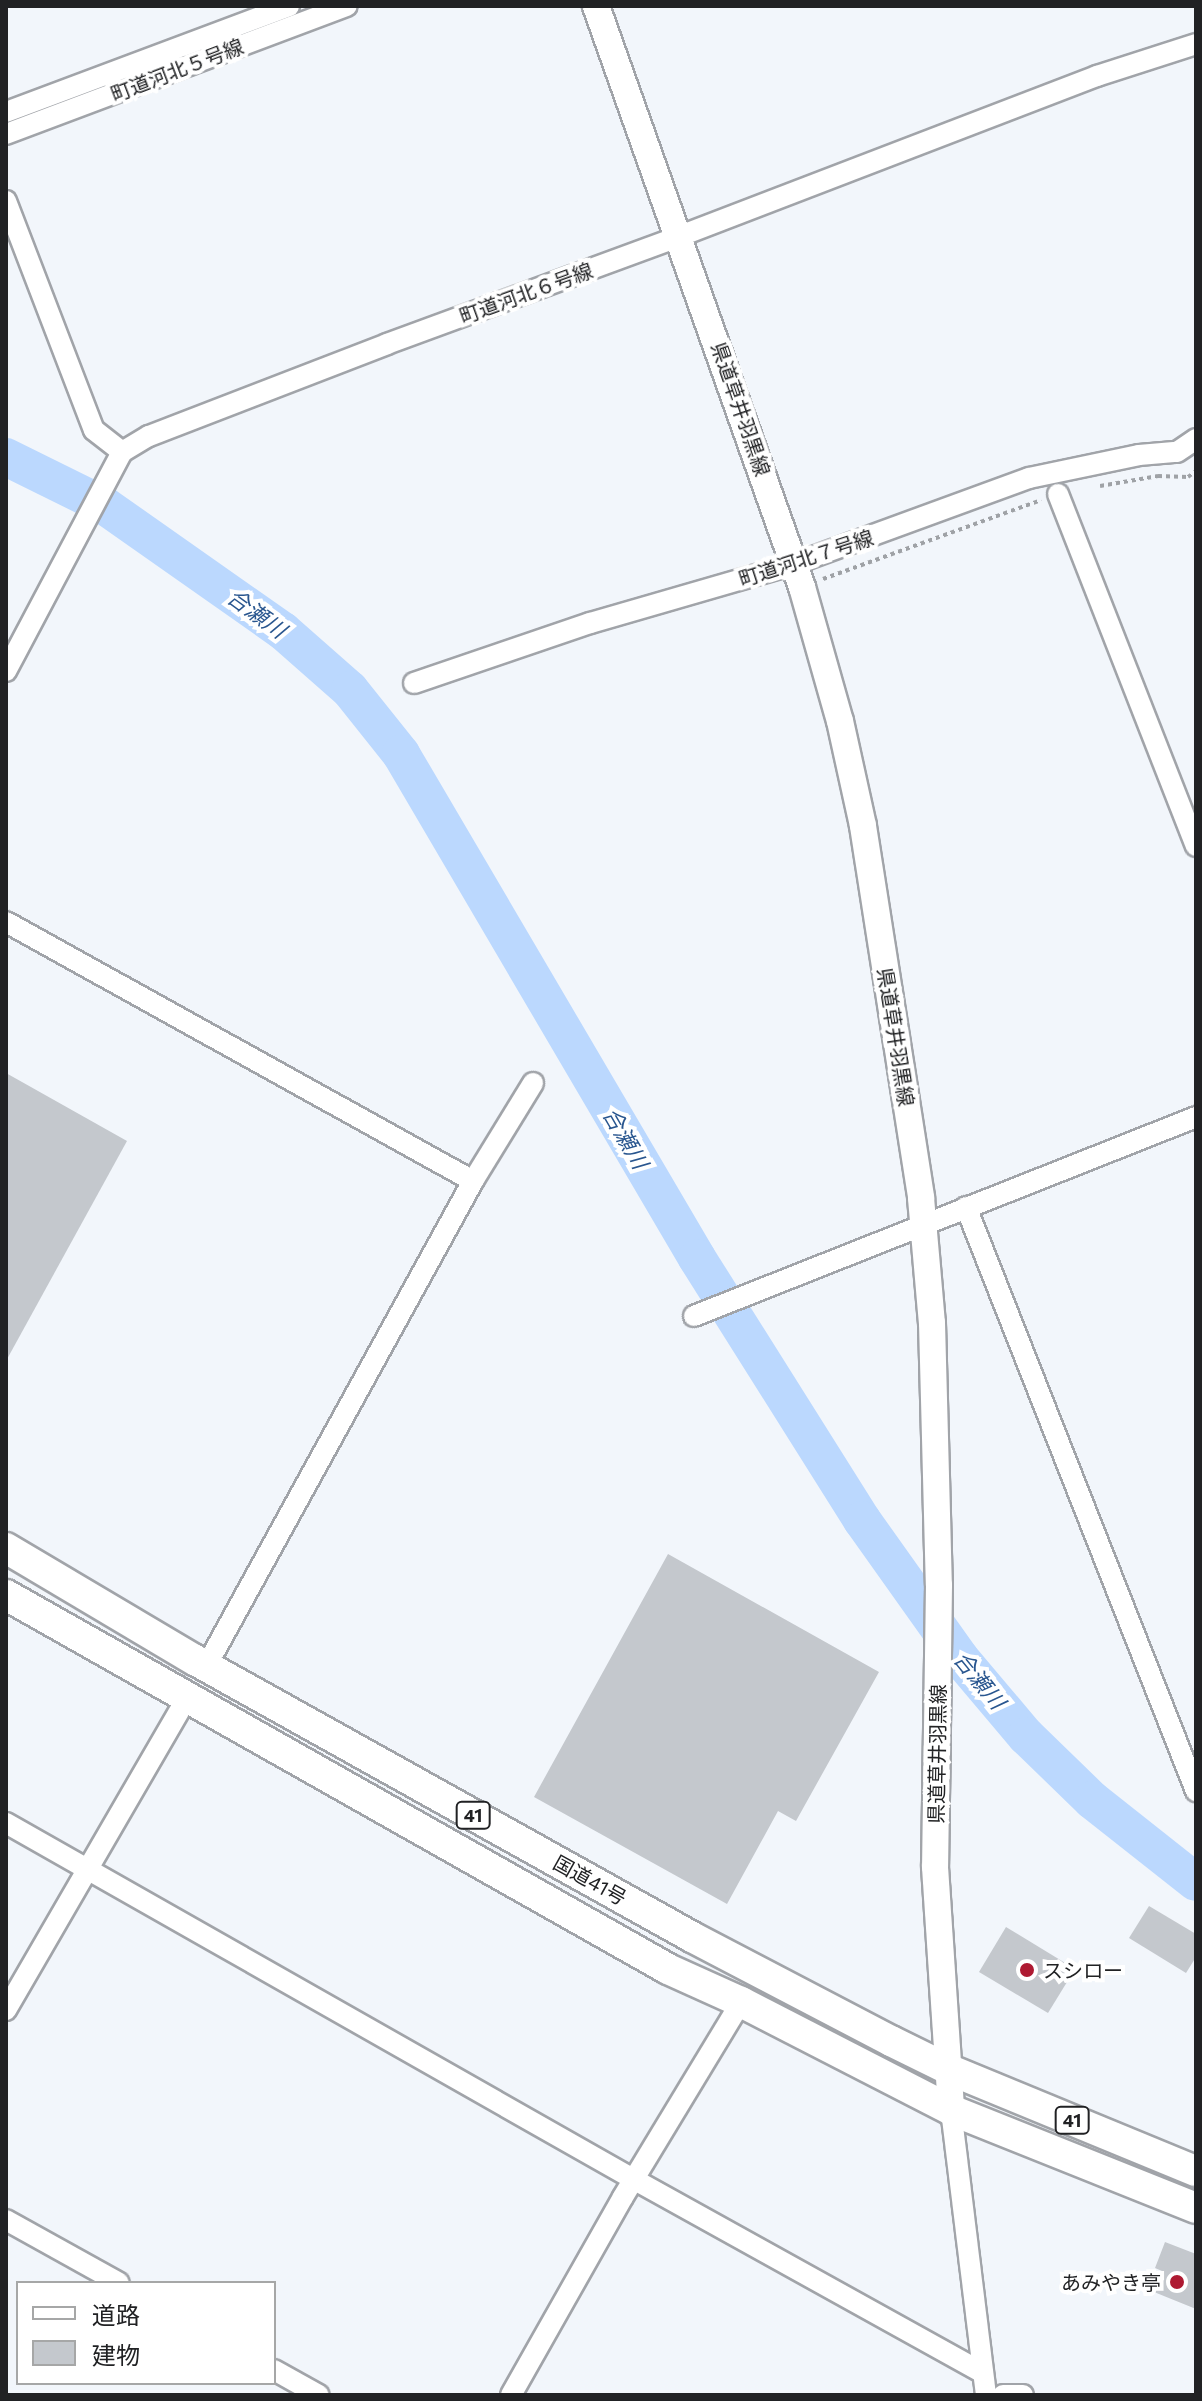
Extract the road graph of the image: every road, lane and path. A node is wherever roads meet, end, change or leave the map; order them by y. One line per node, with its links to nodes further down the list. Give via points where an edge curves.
1 (289, 6): 5 (street)
2 (347, 6): 6 (street, 町道河北５号線)
3 (596, 6): 8 (main road, 県道草井羽黒線)
4 (1196, 44): 8 (street, 町道河北６号線, via 1097,76)
5 (6, 112)
6 (6, 134)
7 (6, 201): 10 (street, via 94,430)
8 (680, 236): 10 (street, 町道河北６号線, via 178,425); 13 (main road, 県道草井羽黒線)
9 (1196, 439): 13 (street, 町道河北７号線, via 1180,451 1029,478)
10 (122, 452): 14 (street)
11 (1196, 471): 12 (path, via 1188,477 1158,476)
12 (1058, 494): 13 (path); 16 (street)
13 (798, 575): 15 (street, 町道河北７号線, via 590,623); 22 (main road, 県道草井羽黒線, via 840,721 863,826)
14 (6, 671)
15 (414, 683)
16 (1196, 846)
17 (6, 922): 20 (street)
18 (533, 1083): 20 (street)
19 (1196, 1117): 21 (street)
20 (473, 1181): 26 (street)
21 (966, 1207): 22 (street); 28 (street)
22 (923, 1224): 23 (street); 33 (main road, 県道草井羽黒線, via 932,1323 939,1585 935,1867)
23 (694, 1316)
24 (6, 1548): 33 (highway, 国道41号 / 41, via 195,1660 678,1929)
25 (6, 1595): 31 (highway, 国道41号 / 41, via 668,1969)
26 (214, 1652)
27 (179, 1711): 30 (street)
28 (1196, 1791)
29 (6, 1823): 30 (street)
30 (86, 1868): 32 (street); 36 (street)
31 (741, 2002): 34 (highway, 国道41号 / 41); 36 (street)
32 (6, 2010)
33 (948, 2069): 34 (main road, 県道草井羽黒線); 35 (highway, 国道41号 / 41)
34 (951, 2110): 37 (highway, 国道41号 / 41); 41 (street)
35 (1196, 2171)
36 (635, 2180): 41 (street); 43 (street)
37 (1196, 2208)
38 (6, 2220): 39 (street)
39 (115, 2281)
40 (276, 2371): 42 (street)
41 (983, 2373): 44 (street)
42 (319, 2395)
43 (511, 2395)
44 (986, 2395)
45 (1003, 2395): 46 (street)
46 (1023, 2395)

